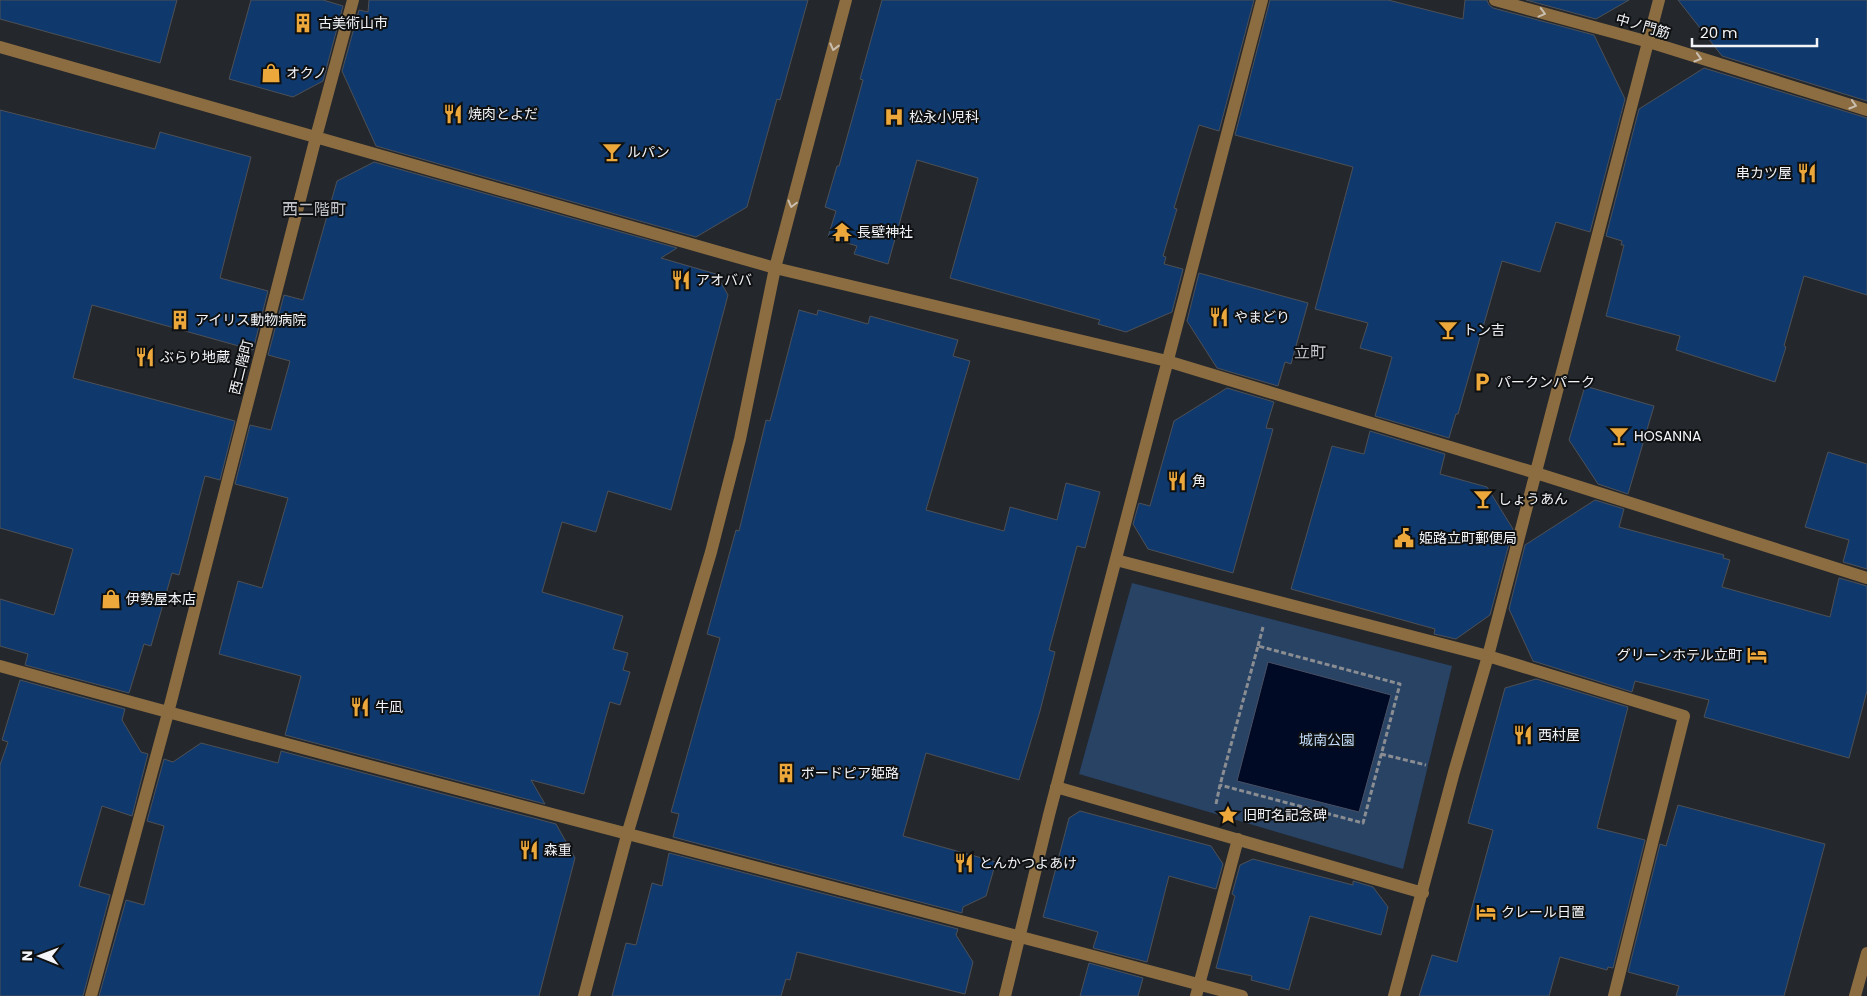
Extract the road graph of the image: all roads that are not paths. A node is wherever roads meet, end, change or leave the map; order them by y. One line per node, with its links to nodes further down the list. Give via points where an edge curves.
1 (353, 0): 9 (street, 西二階町)
2 (846, 0): 10 (street, one-way to 10)
3 (1262, 0): 11 (street)
4 (1495, 0): 6 (street, 中ノ門筋, one-way to 6)
5 (1659, 0): 6 (street)
6 (1649, 42): 8 (street, 中ノ門筋, one-way to 8); 12 (street)
7 (0, 47): 9 (street)
8 (1867, 110)
9 (316, 137): 10 (street); 17 (street, 西二階町)
10 (775, 268): 11 (street); 19 (street, via 740,439)
11 (1167, 361): 12 (street); 13 (street)
12 (1536, 473): 14 (street); 15 (street)
13 (1116, 560): 15 (street); 18 (street)
14 (1867, 578)
15 (1488, 656): 21 (street); 30 (street, via 1684,716)
16 (0, 666): 17 (street)
17 (168, 713): 19 (street); 25 (street, 西二階町)
18 (1056, 787): 20 (street); 22 (street)
19 (628, 835): 22 (street); 26 (street)
20 (1238, 839): 21 (street); 24 (street)
21 (1423, 893): 29 (street)
22 (1020, 936): 24 (street); 27 (street)
23 (1867, 953): 31 (street)
24 (1197, 990): 28 (street)
25 (91, 996)
26 (584, 996)
27 (1004, 996)
28 (1242, 996)
29 (1394, 996)
30 (1614, 996)
31 (1855, 996)

